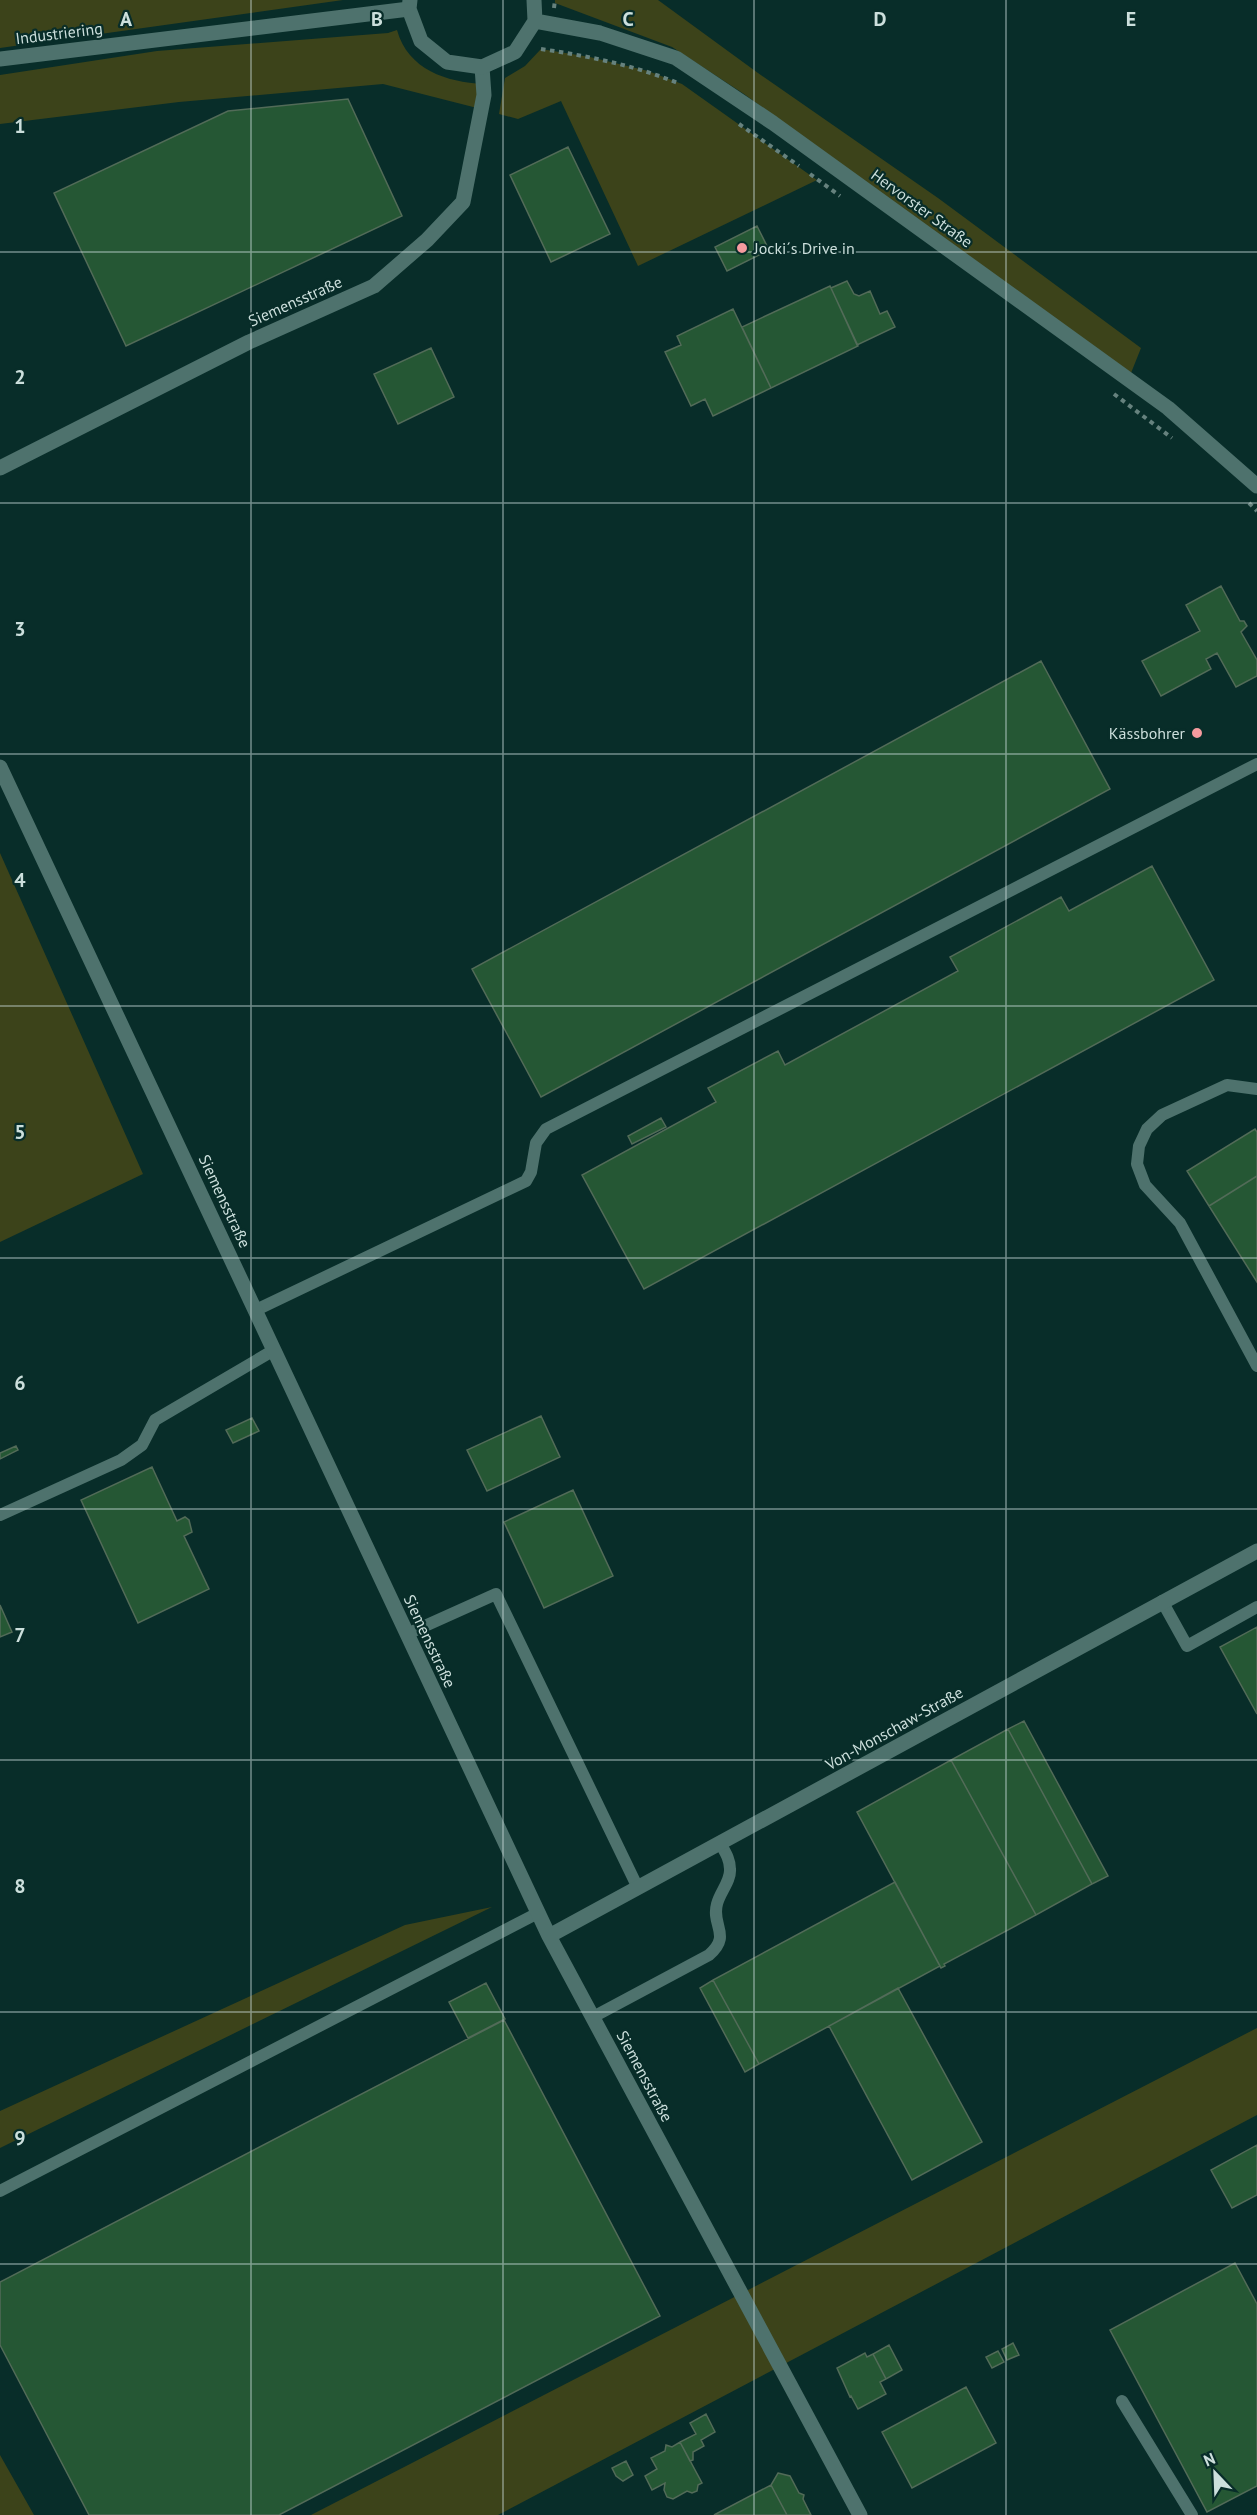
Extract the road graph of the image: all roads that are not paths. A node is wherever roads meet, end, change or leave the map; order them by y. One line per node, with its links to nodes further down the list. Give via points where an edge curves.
1 (534, 0): 3 (street)
2 (410, 4): 4 (street, Industriering); 5 (street, via 421,41 447,62)
3 (535, 21): 5 (street, via 515,52); 7 (street, Hervorster Straße, via 600,33 676,58 773,123 1168,408)
4 (0, 59)
5 (482, 67): 6 (street, Siemensstraße, via 484,96 463,202 374,286 249,342)
6 (0, 468)
7 (1257, 486)
8 (1257, 764): 11 (lane, via 546,1129 536,1143 526,1180)
9 (0, 767): 11 (street, Siemensstraße)
10 (1257, 1089): 13 (lane, via 1227,1085 1162,1115 1147,1129 1139,1146 1137,1164 1145,1185 1180,1223)
11 (256, 1310): 12 (street, Siemensstraße)
12 (274, 1350): 14 (lane, via 155,1420 142,1445 121,1460); 18 (street, Siemensstraße)
13 (1257, 1366)
14 (0, 1515)
15 (1257, 1551): 16 (street, Von-Monschaw-Straße)
16 (1162, 1601): 17 (lane, via 1187,1646); 19 (street, Von-Monschaw-Straße)
17 (1257, 1607)
18 (407, 1634): 20 (lane, via 496,1594); 21 (street, Siemensstraße)
19 (720, 1843): 20 (street, Von-Monschaw-Straße); 23 (lane, via 731,1873 716,1905 722,1937 718,1947)
20 (638, 1887): 22 (street, Von-Monschaw-Straße)
21 (538, 1913): 22 (street, Siemensstraße); 24 (lane)
22 (549, 1936): 23 (street, Siemensstraße)
23 (593, 2017): 26 (street, Siemensstraße)
24 (0, 2191)
25 (1122, 2401): 27 (lane)
26 (860, 2515)
27 (1192, 2515)

